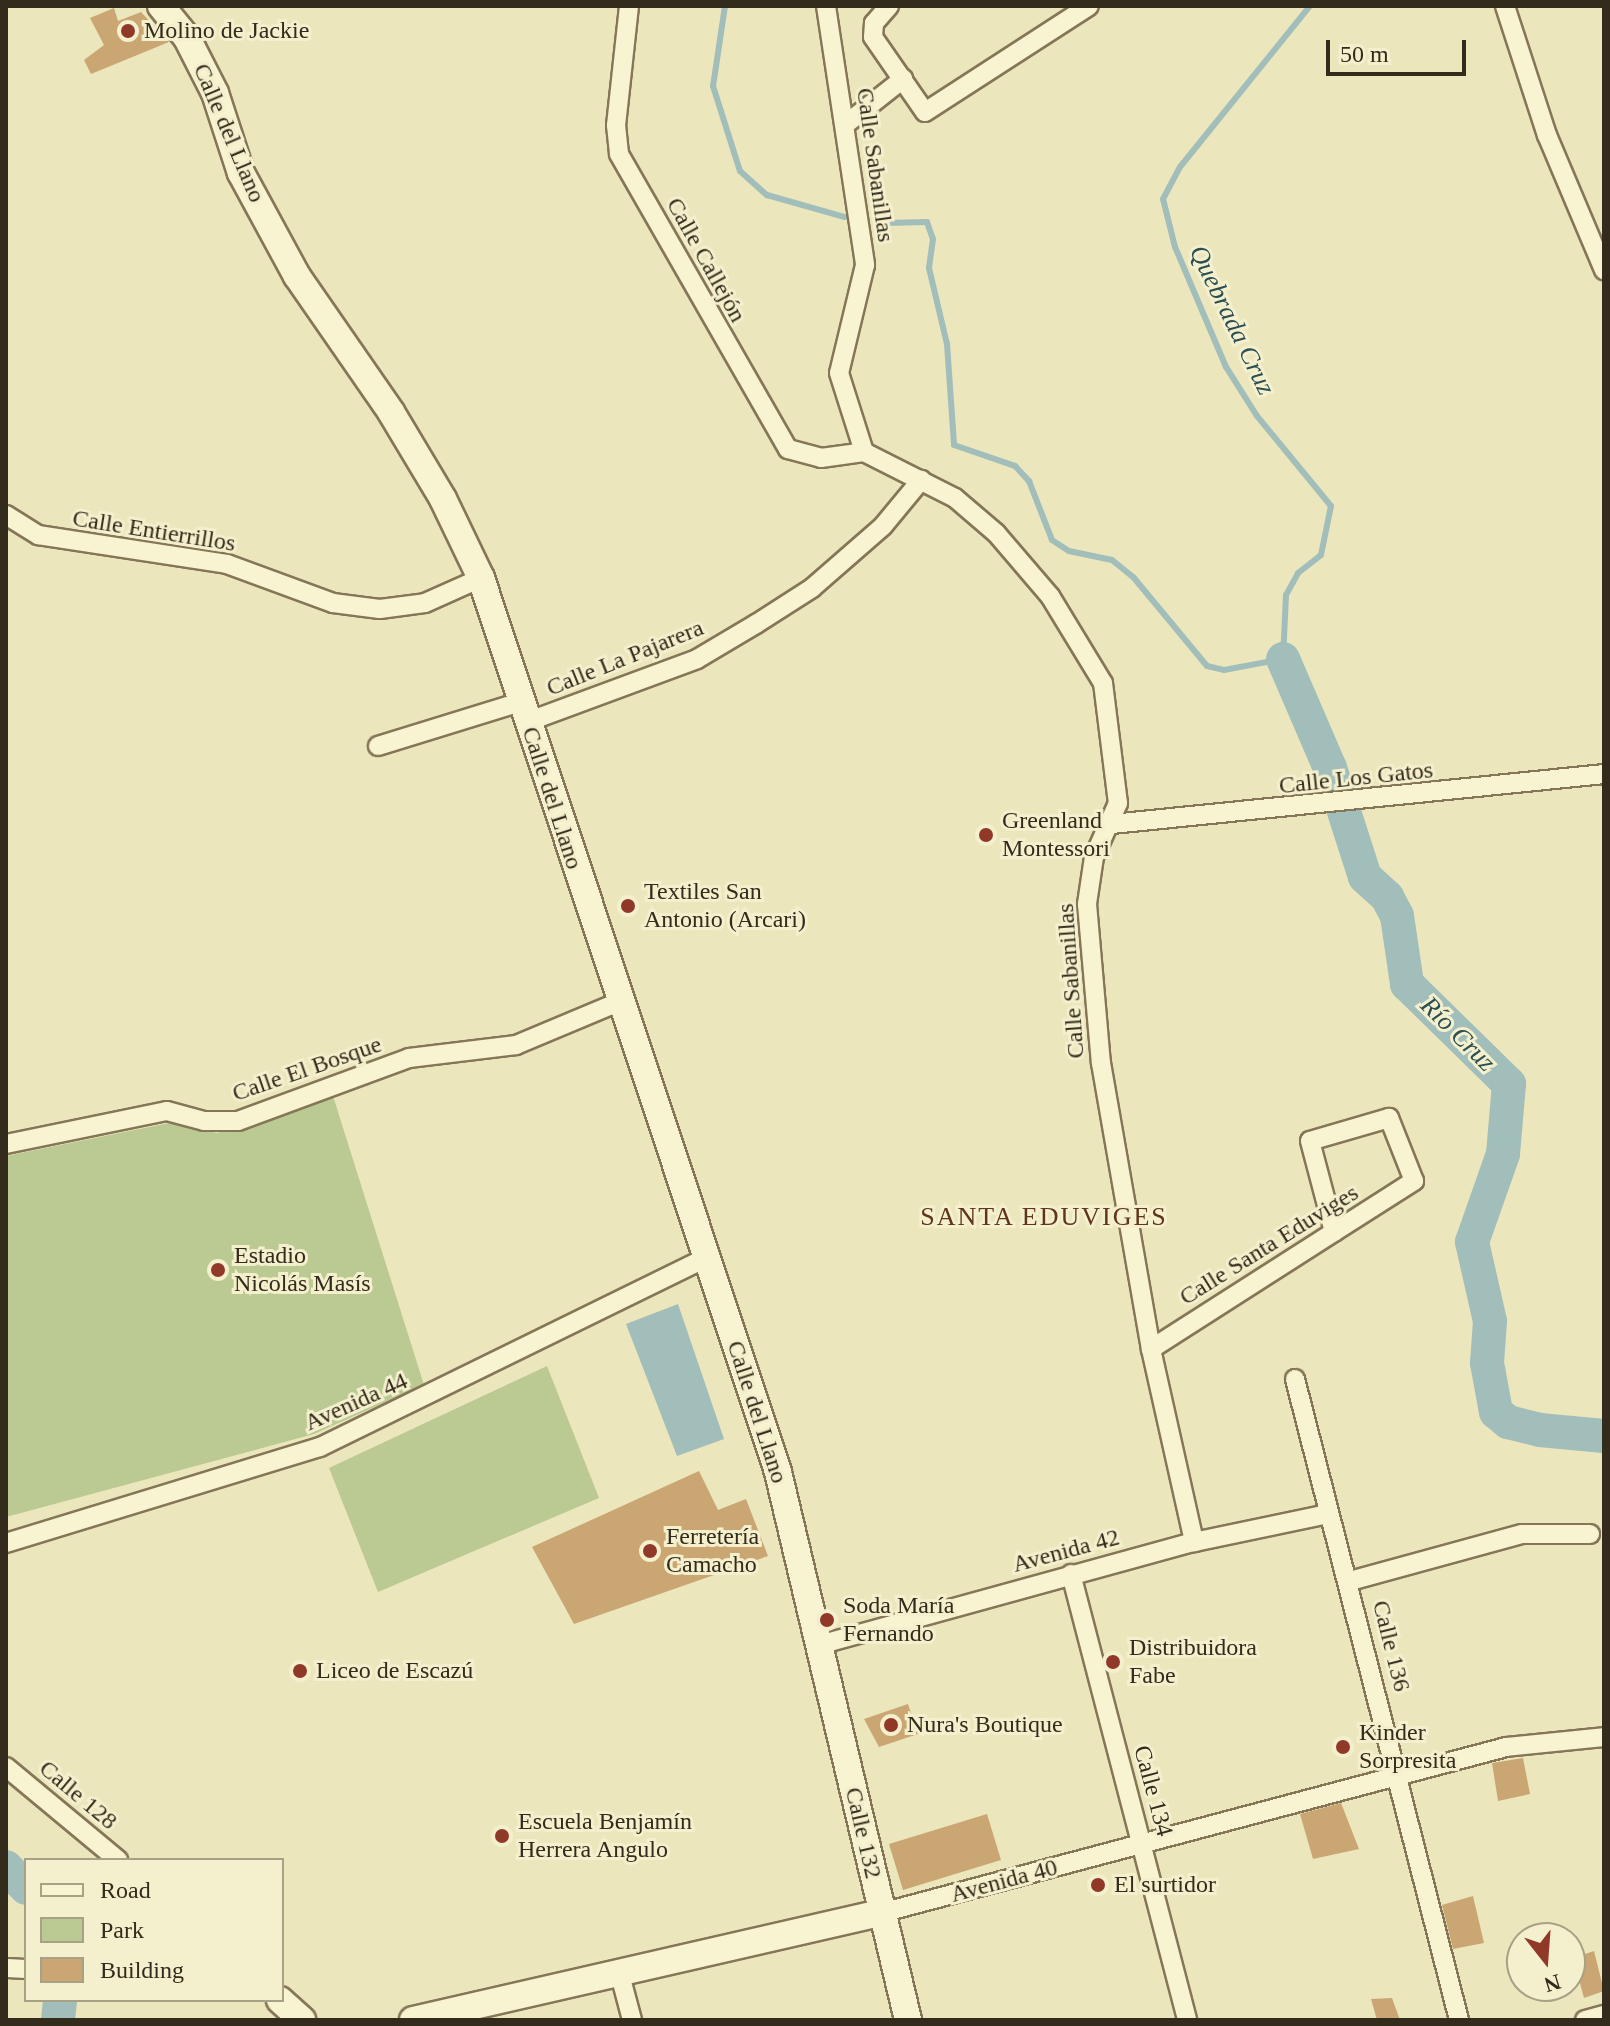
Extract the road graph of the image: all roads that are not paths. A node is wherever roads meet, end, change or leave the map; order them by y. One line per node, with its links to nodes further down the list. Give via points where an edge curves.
1 (161, 6): 13 (main road, Calle del Llano, via 187,38 215,93 241,173 297,276 391,412 443,499)
2 (629, 6): 10 (street, Calle Callejón, via 616,125 619,154 788,449 821,458)
3 (826, 6): 8 (street, Calle Sabanillas)
4 (889, 6): 7 (street, via 874,23 873,37)
5 (1089, 6): 7 (street, via 925,112)
6 (1505, 6): 9 (street, via 1547,135)
7 (903, 79): 8 (street)
8 (846, 124): 10 (street, Calle Sabanillas, via 865,265 839,373)
9 (1604, 270)
10 (864, 452): 11 (street, Calle Sabanillas)
11 (921, 480): 14 (street, Calle La Pajarera, via 883,526 812,588 697,659); 17 (street, Calle Sabanillas, via 955,498 996,533 1088,651 1110,713 1118,803)
12 (6, 515): 13 (street, Calle Entierrillos, via 38,535 227,564 333,603 380,609 425,603)
13 (481, 578): 14 (main road, Calle del Llano)
14 (524, 712): 15 (street, Calle La Pajarera); 18 (main road, Calle del Llano)
15 (378, 746)
16 (1604, 774): 17 (street, Calle Los Gatos)
17 (1112, 824): 22 (street, Calle Sabanillas, via 1094,857 1087,904 1101,1063)
18 (619, 1002): 19 (street, Calle El Bosque, via 516,1045 409,1058 238,1121 204,1121 167,1111); 21 (main road, Calle del Llano)
19 (6, 1144)
20 (1334, 1232): 20 (street, Calle Santa Eduviges, via 1414,1181 1389,1118 1310,1141); 22 (street, Calle Santa Eduviges)
21 (707, 1257): 27 (street, Avenida 44, via 320,1447); 30 (main road, Calle del Llano, via 778,1472)
22 (1151, 1349): 26 (street, Calle Sabanillas)
23 (1295, 1379): 24 (street, Calle 136)
24 (1328, 1514): 26 (street, Avenida 42); 29 (street, Calle 136)
25 (1590, 1534): 29 (street, via 1522,1534)
26 (1194, 1542): 28 (street, Avenida 42)
27 (6, 1543)
28 (1071, 1574): 30 (street, Avenida 42); 34 (street, Calle 134)
29 (1350, 1581): 33 (street, Calle 136)
30 (819, 1645): 36 (main road, Calle 132)
31 (1598, 1737): 33 (street, Avenida 40, via 1506,1747)
32 (6, 1767): 35 (street, Calle 128)
33 (1399, 1774): 34 (street, Avenida 40); 45 (street, Calle 136)
34 (1143, 1845): 36 (street, Avenida 40); 44 (street, Calle 134)
35 (116, 1858)
36 (881, 1913): 37 (main road, Avenida 40); 43 (main road, Calle 132)
37 (619, 1971): 41 (main road, Avenida 40); 42 (street)
38 (282, 2002): 40 (main road)
39 (1604, 2015): 46 (street)
40 (302, 2020)
41 (413, 2020)
42 (632, 2020)
43 (908, 2020)
44 (1187, 2020)
45 (1459, 2020)
46 (1585, 2020)

